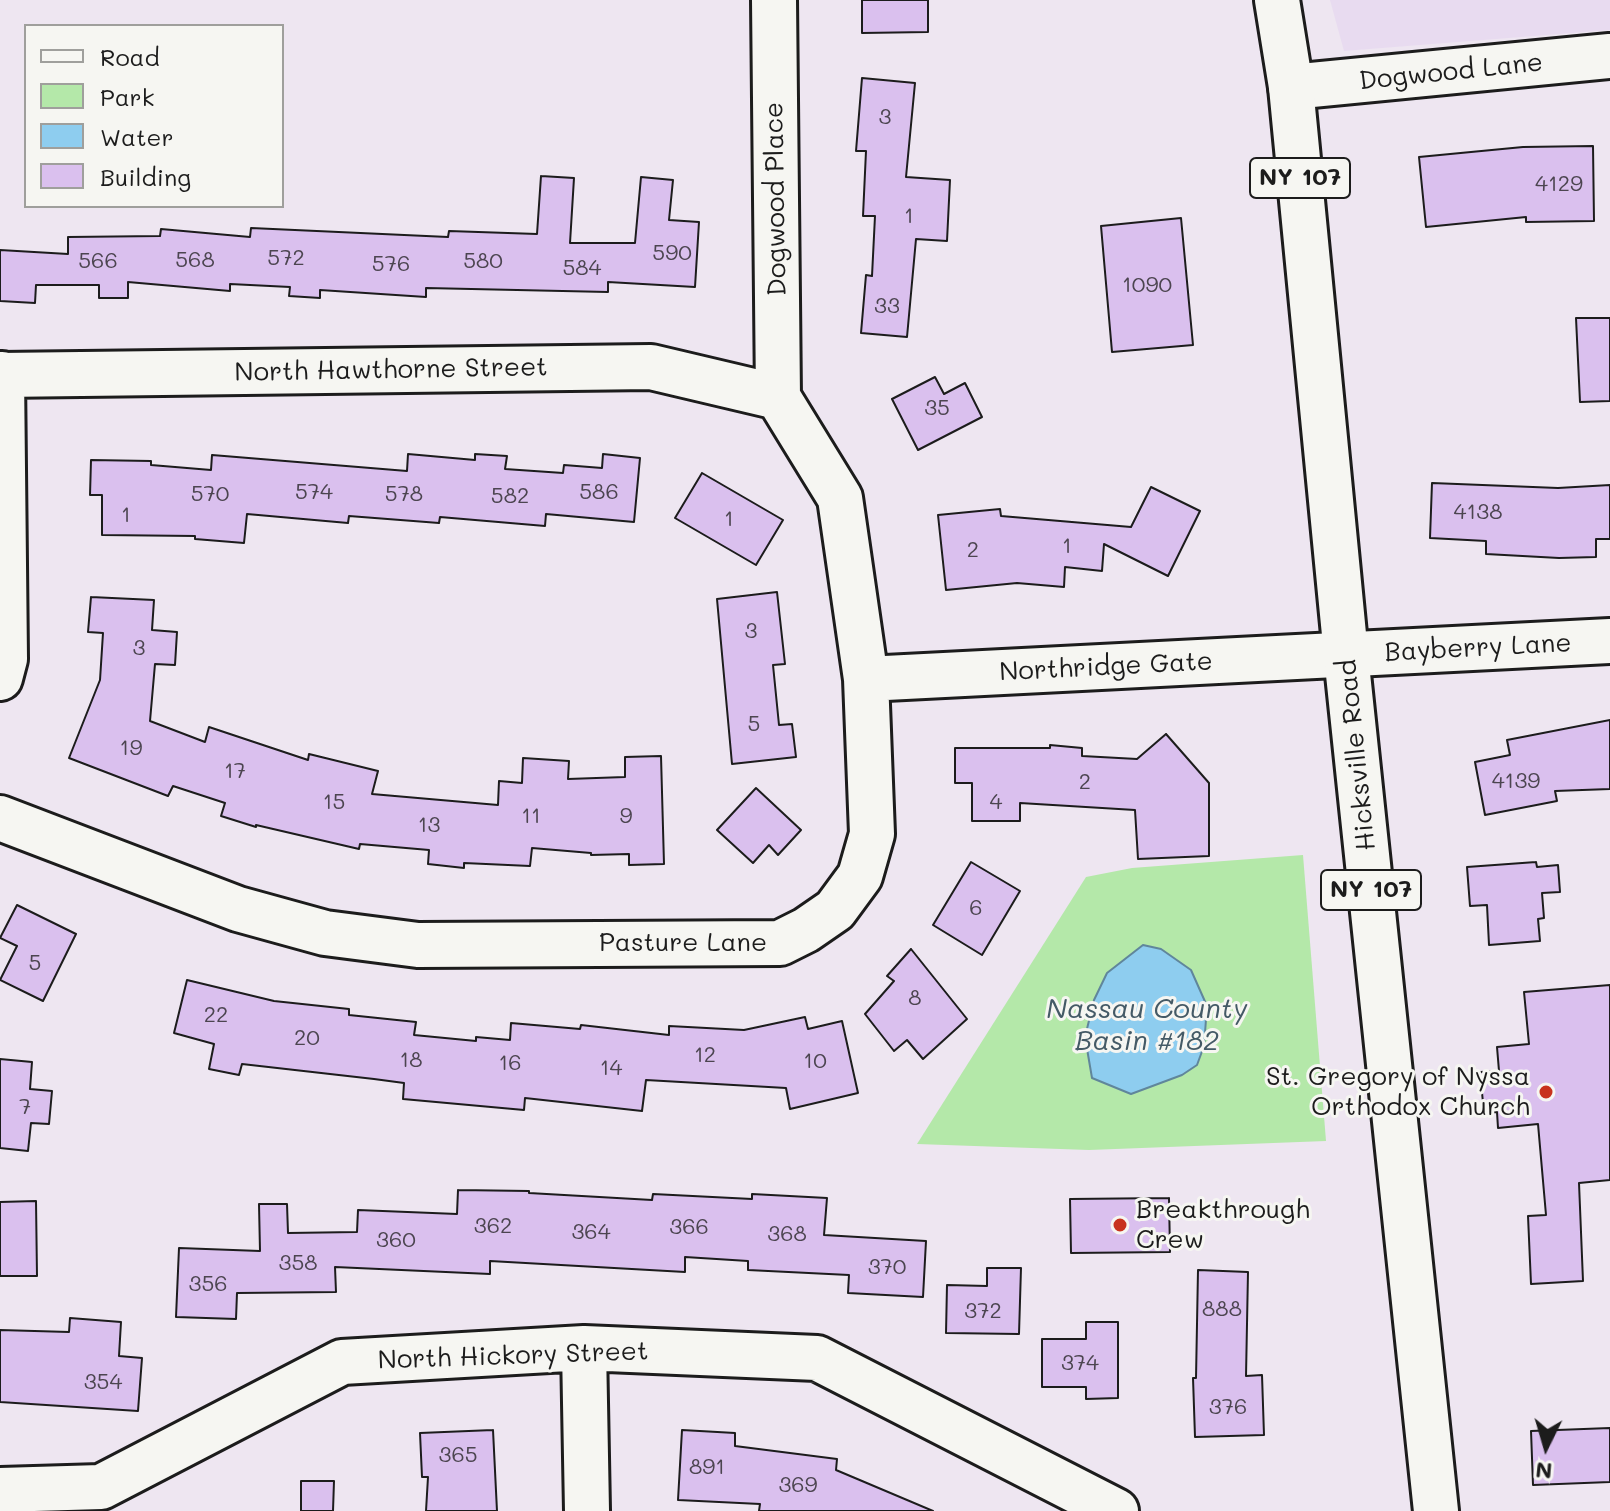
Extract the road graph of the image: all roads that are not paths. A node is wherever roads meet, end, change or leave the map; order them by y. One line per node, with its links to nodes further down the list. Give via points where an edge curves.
1 (774, 0): 6 (street, Dogwood Place)
2 (1277, 0): 4 (street, Hicksville Road / NY 107)
3 (1610, 56): 4 (street, Dogwood Lane)
4 (1291, 87): 8 (street, Hicksville Road / NY 107)
5 (1, 375): 6 (street, North Hawthorne Street, via 651,367); 9 (street, via 5,659)
6 (778, 397): 10 (street, Pasture Lane, via 840,498)
7 (1610, 641): 8 (street, Bayberry Lane)
8 (1346, 655): 10 (street, Northridge Gate); 16 (street, Hicksville Road / NY 107)
9 (0, 678)
10 (866, 679): 11 (street, Pasture Lane, via 872,834 860,876 835,910 780,943 418,945 325,933 238,909)
11 (0, 818)
12 (584, 1348): 13 (street, North Hickory Street, via 342,1362 101,1487); 14 (street); 15 (street, North Hickory Street, via 817,1358)
13 (0, 1490)
14 (587, 1511)
15 (1116, 1511)
16 (1436, 1511)

